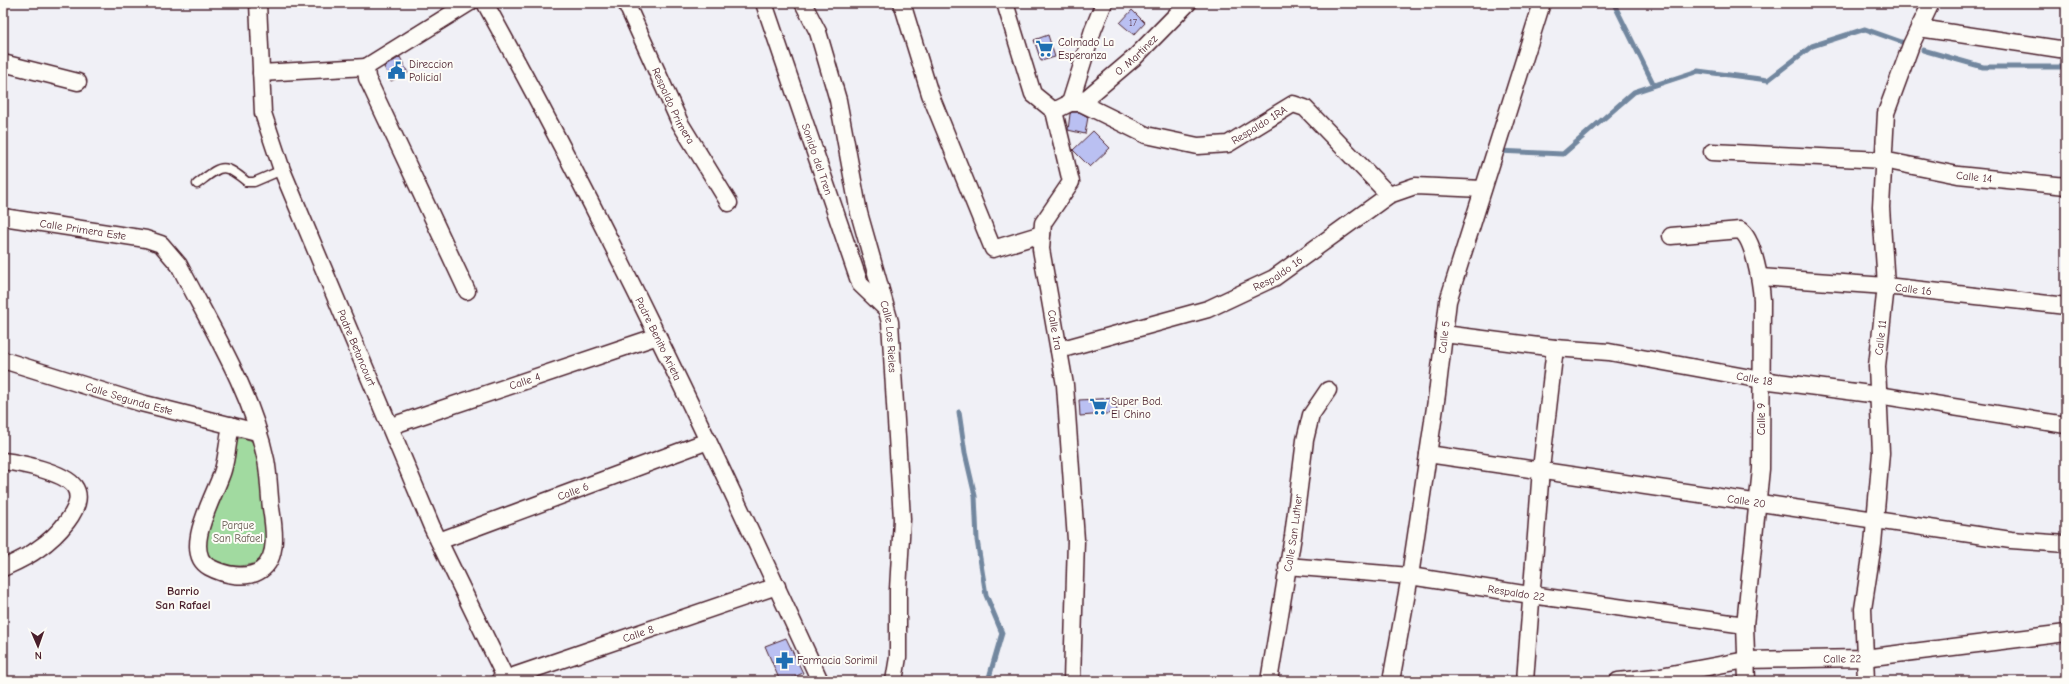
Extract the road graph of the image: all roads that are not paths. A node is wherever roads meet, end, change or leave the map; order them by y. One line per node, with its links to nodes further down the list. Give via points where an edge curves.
1 (258, 3): 17 (street, Padre Betancourt)
2 (469, 3): 16 (street)
3 (485, 3): 38 (street, Padre Benito Arieta, via 548,118)
4 (626, 3): 28 (street, Respaldo Primera, via 680,123)
5 (764, 3): 36 (street, Sonido del Tren, via 860,284)
6 (803, 3): 36 (street, Calle Los Rieles, via 818,32 838,100 859,213)
7 (902, 3): 30 (street, via 930,94 993,249)
8 (1005, 3): 20 (street, via 1034,94)
9 (1104, 3): 19 (street, via 1093,30)
10 (1188, 3): 19 (street, O. Martinez, via 1135,57)
11 (1542, 3): 26 (street, Calle 5)
12 (1931, 3): 13 (street, Calle 11)
13 (1919, 28): 14 (street); 22 (street, Calle 11, via 1886,113)
14 (2066, 50)
15 (3, 63): 18 (street)
16 (366, 67): 17 (street); 34 (street, via 367,78)
17 (261, 74): 23 (street, Padre Betancourt, via 263,113)
18 (78, 82)
19 (1075, 103): 20 (street); 27 (street, Respaldo 1RA, via 1146,135 1198,146 1228,144 1293,104 1305,108)
20 (1054, 111): 30 (street, Calle 1ra, via 1071,182 1043,223)
21 (1712, 152): 22 (street, Calle 14)
22 (1883, 160): 25 (street, Calle 14, via 1958,175); 33 (street, Calle 11, via 1881,207)
23 (282, 170): 24 (lane, via 254,182 247,182 231,168 223,167); 47 (street, Padre Betancourt)
24 (197, 184)
25 (2066, 186)
26 (1484, 189): 27 (street, Respaldo 16, via 1415,186); 37 (street, Calle 5, via 1448,301)
27 (1389, 195): 40 (street, Respaldo 16, via 1274,278 1208,309)
28 (729, 203)
29 (3, 217): 48 (street, Calle Primera Este, via 131,235 162,244 179,265 240,383)
30 (1042, 234): 40 (street, Calle 1ra, via 1041,249)
31 (1671, 236): 32 (street, Calle 9, via 1740,230 1747,236)
32 (1760, 277): 33 (street, Calle 16); 42 (street, Calle 9)
33 (1886, 286): 35 (street, Calle 16); 44 (street, Calle 11, via 1877,366)
34 (467, 291)
35 (2066, 306)
36 (884, 307): 68 (street, Calle Los Rieles, via 890,322 902,519 898,657)
37 (1444, 334): 39 (street, Calle 18); 50 (street, Calle 5)
38 (658, 336): 47 (street, Calle 4); 49 (street, Padre Benito Arieta)
39 (1555, 348): 42 (street, Calle 18, via 1609,352); 52 (street)
40 (1059, 350): 69 (street, Calle 1ra, via 1065,385 1076,540)
41 (3, 360): 45 (street, Calle Segunda Este, via 141,403)
42 (1762, 380): 44 (street, Calle 18); 53 (street, Calle 9)
43 (1328, 390): 57 (street, Calle San Luther, via 1311,415 1305,440)
44 (1878, 395): 46 (street, Calle 18); 54 (street, Calle 11, via 1881,453)
45 (230, 425): 48 (street, Calle Segunda Este); 48 (street, via 223,470 197,541 199,554 206,565 217,571 240,576 255,574 263,569 270,561 272,550 274,530 266,460)
46 (2066, 425)
47 (390, 426): 55 (street, Padre Betancourt)
48 (257, 432)
49 (708, 441): 55 (street, Calle 6); 60 (street, Padre Benito Arieta)
50 (1428, 454): 52 (street, Calle 20); 59 (street, Calle 5)
51 (3, 461): 58 (street, via 42,470 68,480 75,487 78,502 56,535 37,550)
52 (1541, 469): 53 (street, Calle 20); 61 (street)
53 (1758, 504): 54 (street, Calle 20); 62 (street, Calle 9)
54 (1874, 520): 56 (street, Calle 20, via 2011,540); 64 (street, Calle 11, via 1863,609)
55 (439, 541): 66 (street, Padre Betancourt)
56 (2066, 544)
57 (1287, 566): 59 (street, Respaldo 22); 70 (street, Calle San Luther)
58 (3, 568)
59 (1410, 576): 61 (street, Respaldo 22); 71 (street, Calle 5)
60 (777, 586): 66 (street, Calle 8); 67 (street, Padre Benito Arieta)
61 (1531, 595): 62 (street, Respaldo 22); 72 (street)
62 (1745, 625): 65 (street, Calle 9)
63 (2066, 633): 64 (street, Calle 22)
64 (1864, 658): 65 (street, Calle 22); 75 (street, Calle 11)
65 (1746, 660): 73 (street, Calle 22); 74 (street, Calle 9)
66 (502, 680)
67 (820, 681)
68 (894, 681)
69 (1072, 681)
70 (1268, 681)
71 (1391, 681)
72 (1525, 681)
73 (1618, 681)
74 (1747, 681)
75 (1866, 681)

